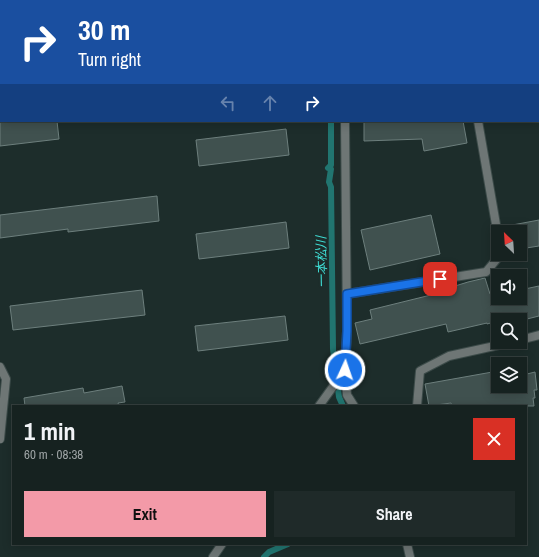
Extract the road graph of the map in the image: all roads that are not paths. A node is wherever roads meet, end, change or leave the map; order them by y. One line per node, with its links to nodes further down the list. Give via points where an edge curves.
1 (345, 122): 5 (street)
2 (478, 122): 3 (street)
3 (496, 225)
4 (495, 261): 5 (street, via 486,272)
5 (347, 294): 10 (street)
6 (539, 335): 7 (street)
7 (527, 338)
8 (491, 347): 13 (street, via 449,356 420,371)
9 (0, 367): 14 (street, via 6,379)
10 (344, 372): 11 (street); 12 (street, via 347,395)
11 (320, 405)
12 (353, 405)
13 (417, 405)
14 (0, 439)
15 (221, 545): 17 (street)
16 (407, 545): 18 (street)
17 (213, 557)
18 (410, 557)

